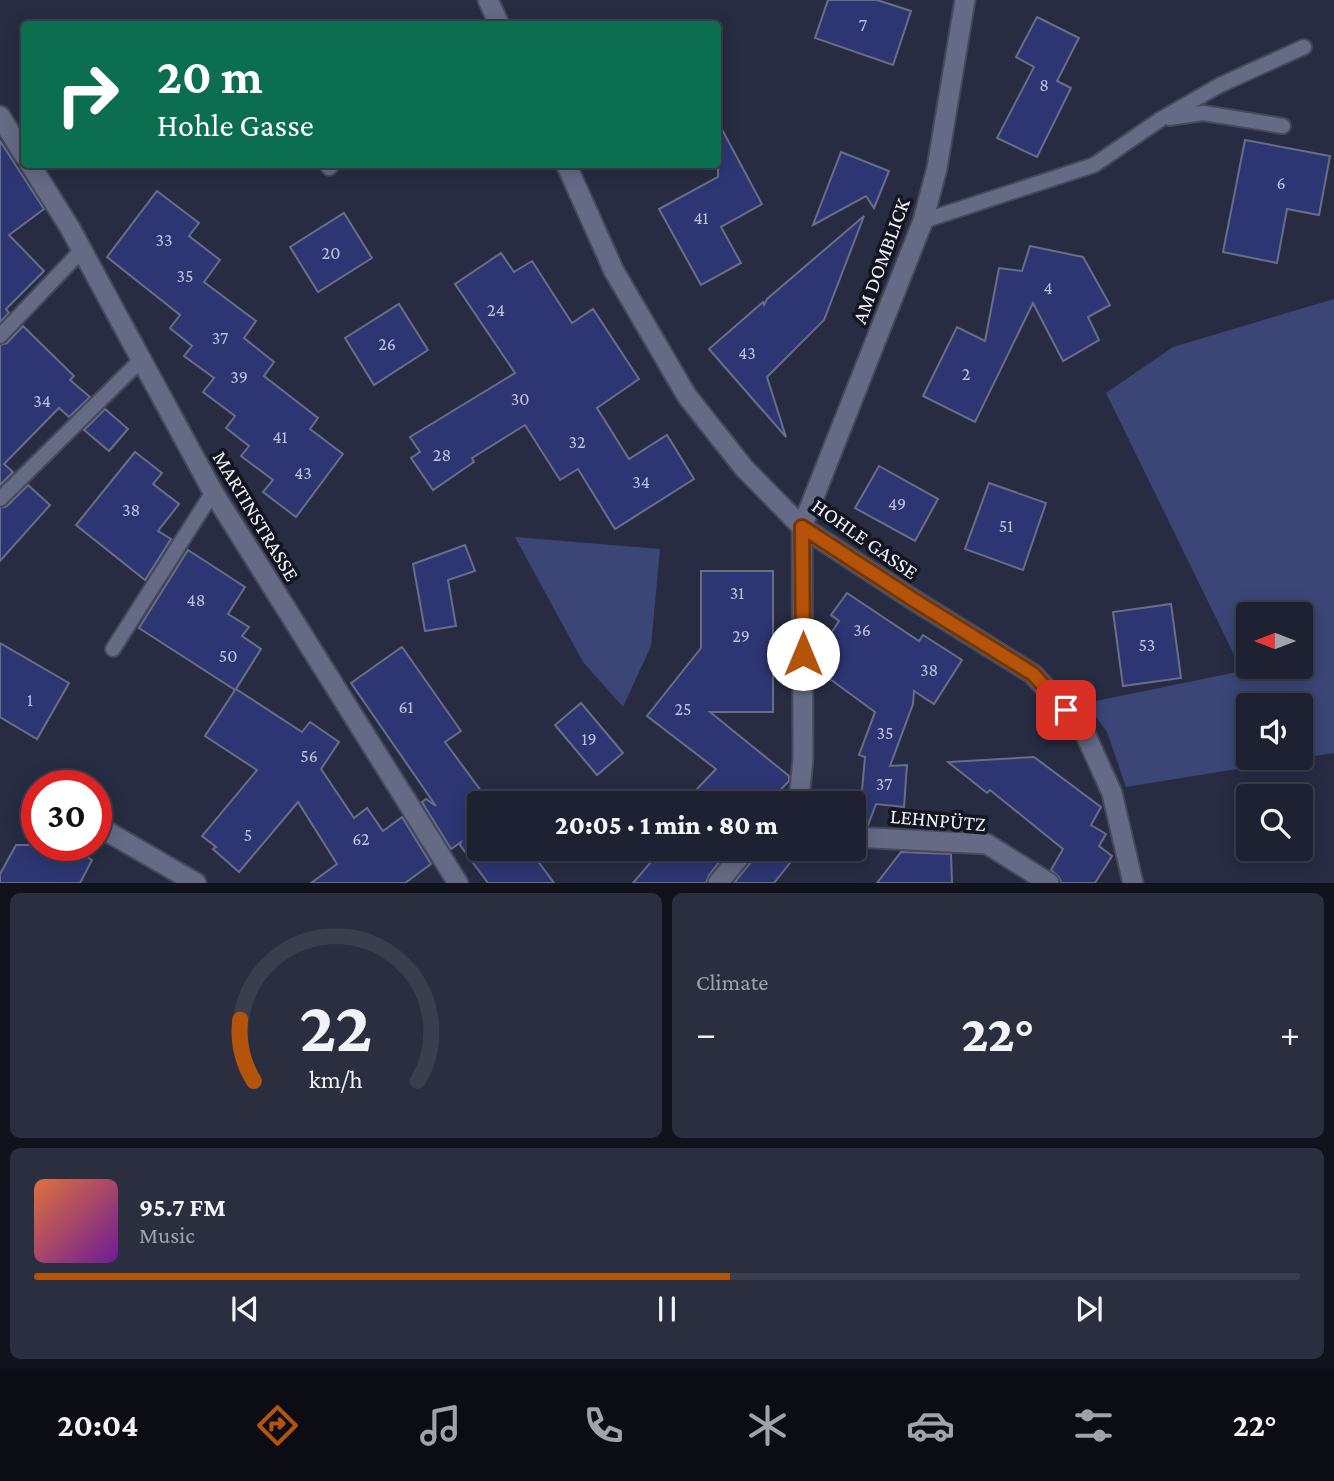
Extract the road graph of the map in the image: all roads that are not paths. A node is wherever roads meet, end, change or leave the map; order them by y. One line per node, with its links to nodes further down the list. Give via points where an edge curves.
1 (488, 0): 3 (street)
2 (965, 0): 11 (street, AM DOMBLICK, via 937,168)
3 (498, 21)
4 (1304, 47): 6 (lane, via 1220,85)
5 (0, 116): 8 (street)
6 (1161, 119): 7 (lane, via 1203,113); 11 (lane, via 1094,165)
7 (1283, 127)
8 (21, 150)
9 (32, 168): 12 (street, MARTINSTRASSE)
10 (568, 168): 17 (street, HOHLE GASSE, via 614,271 687,396 744,468)
11 (923, 221): 17 (street, AM DOMBLICK)
12 (81, 251): 13 (lane); 14 (street, MARTINSTRASSE)
13 (0, 336)
14 (142, 359): 15 (street, MARTINSTRASSE); 16 (lane)
15 (213, 492): 18 (lane); 24 (street, MARTINSTRASSE)
16 (0, 499)
17 (802, 527): 19 (street); 27 (street, HOHLE GASSE, via 1033,674 1083,729 1112,793)
18 (113, 649)
19 (800, 791)
20 (112, 834): 23 (street)
21 (866, 837): 26 (street, LEHNPÜTZ, via 987,844)
22 (736, 861): 25 (street)
23 (196, 883)
24 (458, 883)
25 (718, 883)
26 (1049, 883)
27 (1133, 883)

